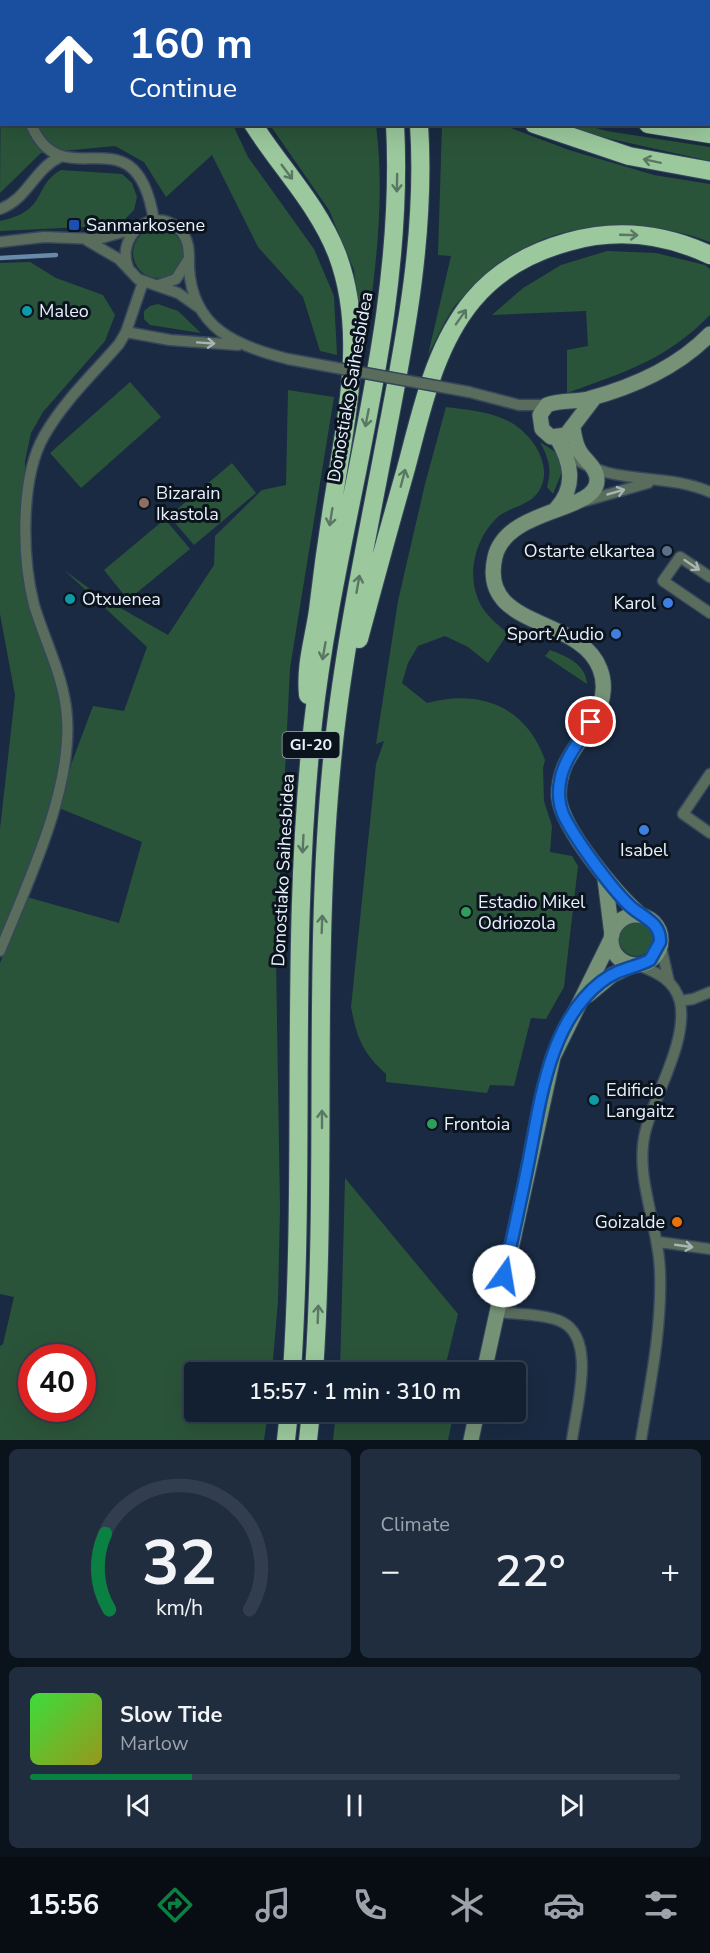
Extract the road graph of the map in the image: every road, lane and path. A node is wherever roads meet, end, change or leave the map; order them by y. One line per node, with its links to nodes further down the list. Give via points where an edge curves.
1 (33, 126): 8 (street, via 48,148)
2 (254, 126): 38 (highway, one-way to 38, via 329,236 344,276 351,317 352,360 346,417 309,654 308,691)
3 (395, 126): 38 (highway, Donostiako Saihesbidea / GI-20, one-way to 38, via 396,203 385,325 335,583)
4 (418, 126): 37 (highway, GI-20, one-way to 4, via 407,329 419,204)
5 (540, 126): 9 (highway, one-way to 5, via 629,156)
6 (660, 126): 7 (highway)
7 (710, 134)
8 (60, 157): 10 (street, via 45,164 18,200); 11 (street, via 115,159 130,165 146,186)
9 (710, 171)
10 (0, 209)
11 (154, 221): 12 (street); 16 (street, via 168,222 178,229 187,241)
12 (137, 228): 13 (street, via 111,237); 17 (street, via 126,244)
13 (85, 239): 14 (street, via 44,237); 17 (street)
14 (0, 242)
15 (710, 255): 37 (highway, one-way to 15, via 357,645 435,369 455,325 473,300 526,257 582,238 648,235)
16 (189, 257): 18 (street, via 186,268 176,279 165,284); 19 (street)
17 (128, 267): 18 (street)
18 (147, 283): 19 (street, via 178,293); 20 (street)
19 (198, 307): 22 (street, via 211,324)
20 (126, 332): 22 (street, one-way to 22); 45 (street, via 53,422 43,437 32,471 26,534 28,574 63,690 67,744 65,766 39,850)
21 (710, 334): 23 (street, via 670,366)
22 (241, 346): 24 (street, bridge, via 288,359)
23 (595, 397): 25 (street); 27 (street)
24 (508, 402): 25 (street); 26 (street)
25 (555, 404): 26 (street, via 542,411); 27 (street, via 570,409)
26 (540, 424): 28 (street, via 546,434)
27 (573, 426): 28 (street); 30 (street, via 579,450)
28 (557, 438): 29 (street)
29 (566, 453): 30 (street); 34 (street, via 570,482)
30 (594, 468): 31 (street); 33 (street, via 596,488)
31 (654, 481): 32 (street, via 681,483); 33 (street, one-way to 31)
32 (710, 492)
33 (579, 502): 34 (street)
34 (556, 509): 41 (street, via 513,530 501,543 495,557 494,578 499,595 509,608 582,643 601,670 604,695 599,710 565,764 559,798 563,814)
35 (710, 577): 36 (street, one-way to 35, via 663,581 680,557)
36 (710, 613)
37 (343, 673): 55 (highway, GI-20, one-way to 37, via 322,1172 323,902 329,793)
38 (313, 726): 54 (highway, Donostiako Saihesbidea / GI-20, one-way to 54, via 298,940 298,1194)
39 (710, 774): 40 (street, via 683,814)
40 (710, 833)
41 (604, 877): 42 (street); 43 (street)
42 (642, 916): 43 (street, via 625,917); 44 (street, via 656,925)
43 (611, 937): 46 (street, via 620,959); 50 (street)
44 (660, 942): 46 (street, via 650,960); 47 (street)
45 (0, 951)
46 (635, 965): 47 (street, via 660,974); 50 (street, via 601,982)
47 (669, 982): 49 (street)
48 (710, 992): 49 (street)
49 (680, 1001): 51 (street, via 677,1040 642,1149 642,1168)
50 (575, 1011): 53 (street, via 550,1067)
51 (659, 1242): 52 (street, one-way to 52); 64 (street, via 660,1319)
52 (710, 1249)
53 (496, 1312): 56 (street); 63 (street, via 560,1321 579,1340 581,1377)
54 (292, 1362)
55 (314, 1362)
56 (486, 1362)
57 (287, 1422): 60 (highway)
58 (310, 1422): 61 (highway)
59 (475, 1422): 62 (street)
60 (286, 1440)
61 (308, 1440)
62 (471, 1440)
63 (572, 1440)
64 (641, 1440)

